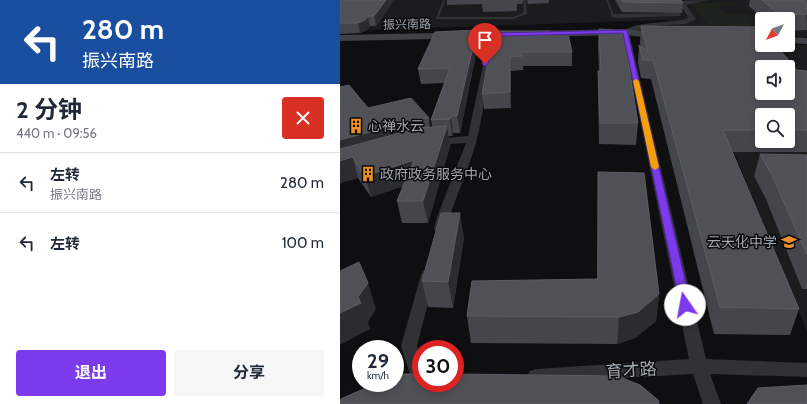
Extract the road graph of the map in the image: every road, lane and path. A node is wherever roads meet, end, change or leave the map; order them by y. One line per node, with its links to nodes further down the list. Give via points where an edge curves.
1 (444, 0): 2 (lane, via 437,18 513,18 525,14)
2 (525, 0)
3 (607, 0): 6 (lane)
4 (705, 0): 5 (street, via 685,2 683,5)
5 (691, 15): 6 (street); 7 (street, via 693,19 685,22 654,24)
6 (614, 16)
7 (625, 32): 8 (main road, 振兴南路); 9 (main road, 振兴南路); 18 (street)
8 (497, 35): 10 (main road, 振兴南路); 13 (street, via 488,52)
9 (674, 37)
10 (340, 38)
11 (795, 40): 12 (main road)
12 (807, 41)
13 (472, 138): 14 (street); 15 (street, via 444,210)
14 (421, 143)
15 (437, 241)
16 (431, 263): 17 (street, via 409,346)
17 (412, 355)
18 (699, 366): 19 (street, 育才路); 20 (street, 育才路); 21 (street)
19 (807, 370)
20 (518, 378)
21 (712, 404)

